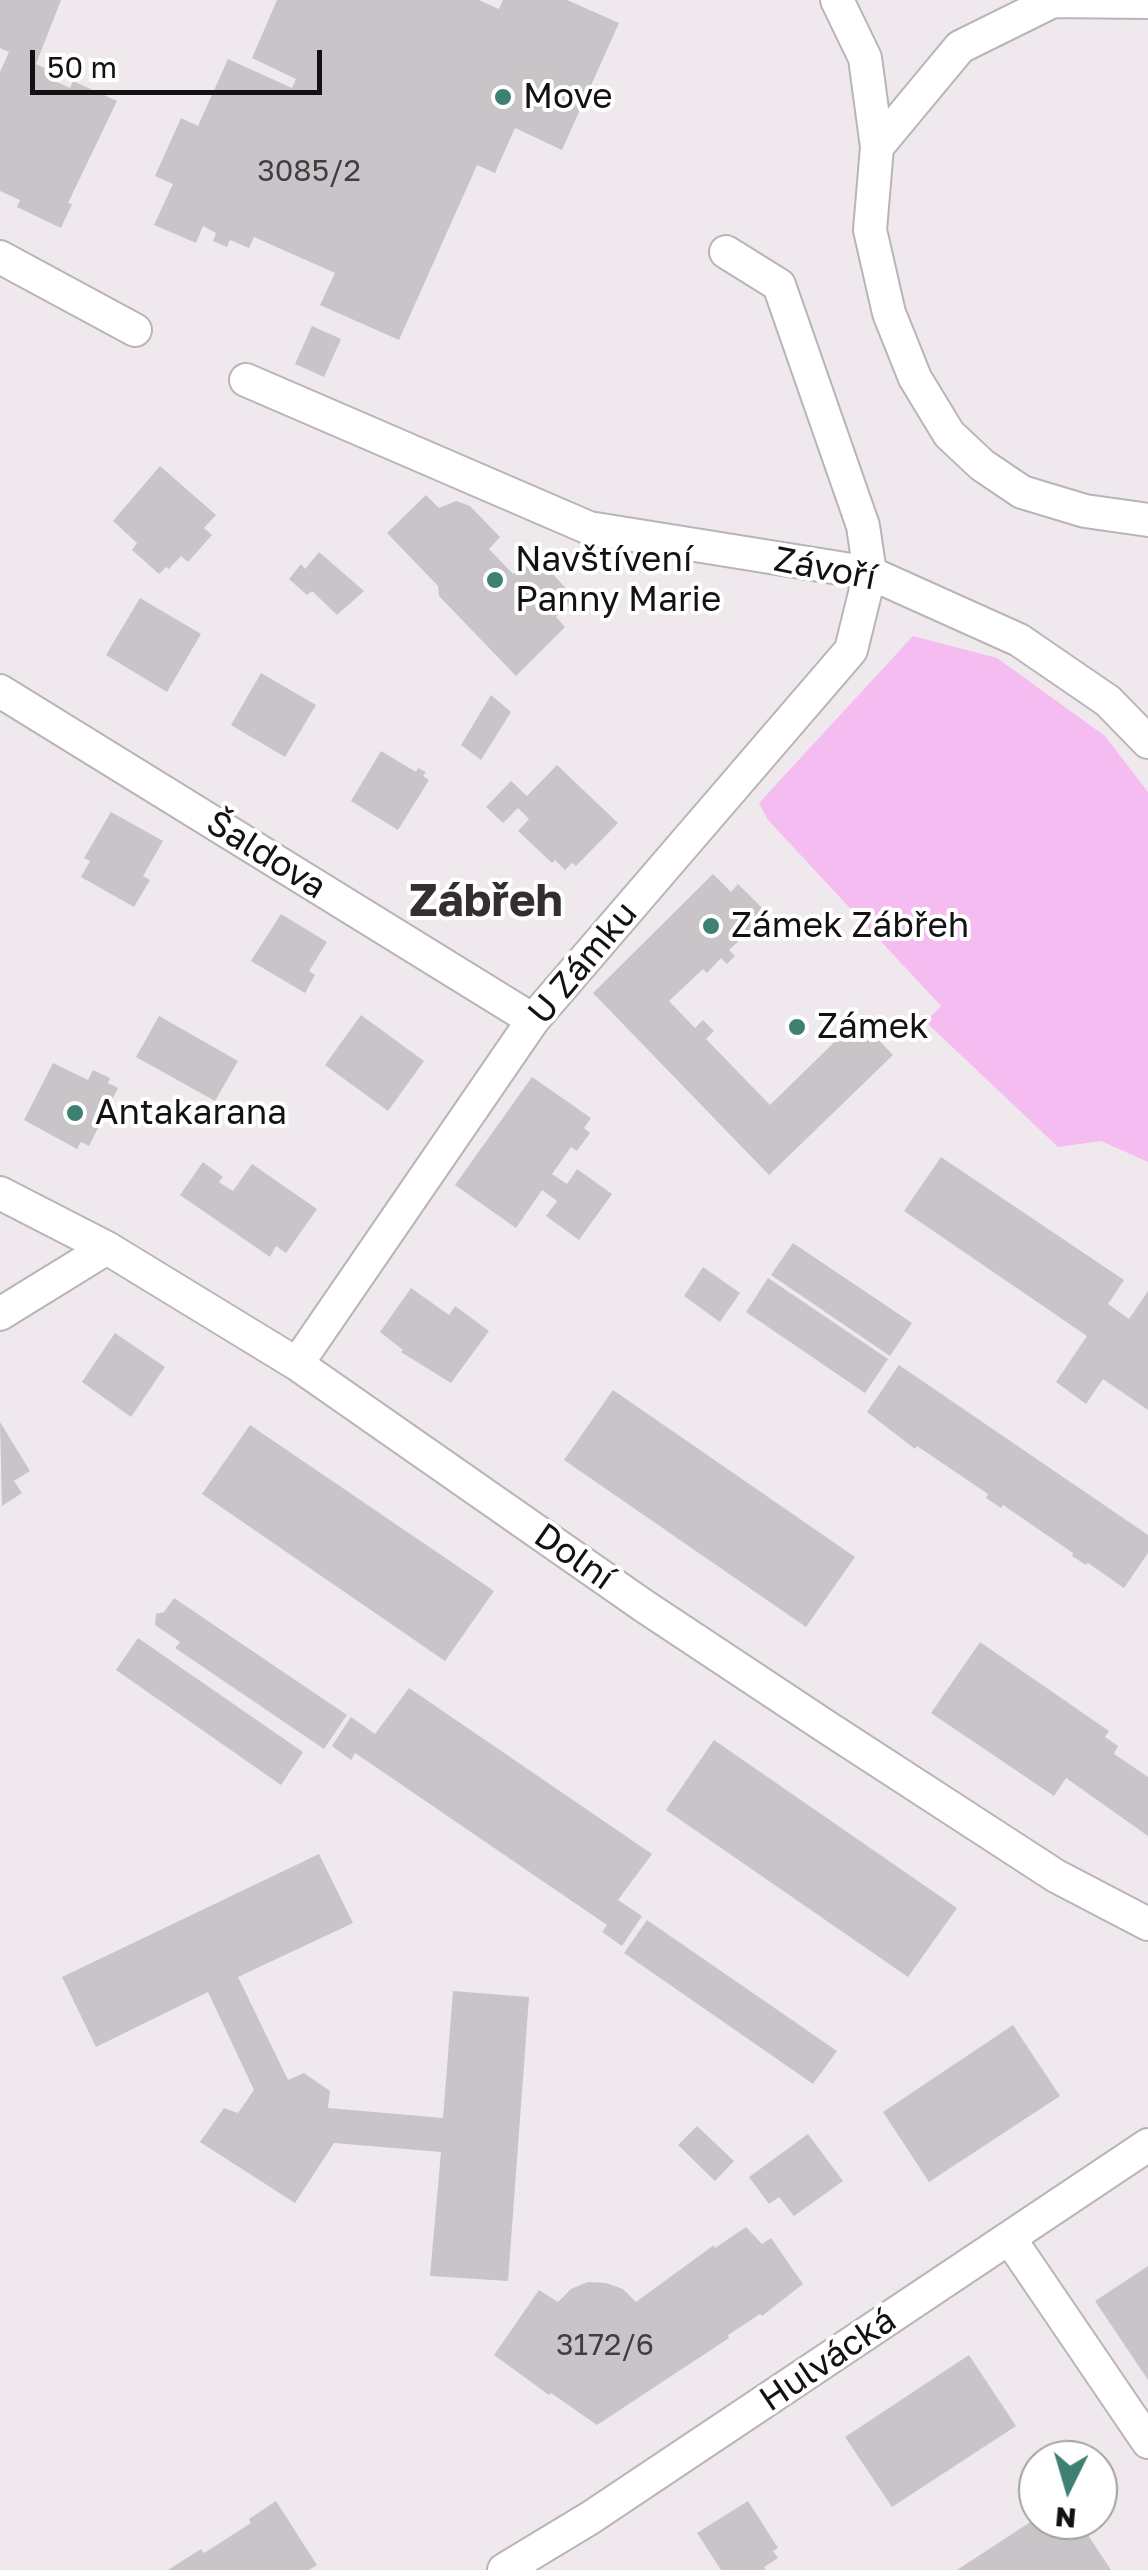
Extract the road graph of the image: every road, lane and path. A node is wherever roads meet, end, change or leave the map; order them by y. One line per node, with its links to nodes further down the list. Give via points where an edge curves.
1 (837, 0): 3 (street, via 866,58)
2 (1148, 2): 3 (street, via 1053,1 960,47)
3 (877, 147): 8 (street, via 870,230 889,313 915,378 949,434 1022,492)
4 (726, 252): 9 (street, via 779,284 863,526)
5 (0, 257): 6 (street)
6 (135, 330)
7 (246, 380): 9 (street, Závoří, via 590,528)
8 (1148, 520)
9 (870, 573): 11 (street, Závoří, via 1019,640 1108,701); 12 (street, U Zámku, via 851,650)
10 (0, 691): 12 (street, Šaldova)
11 (1148, 742)
12 (533, 1020): 16 (street, U Zámku)
13 (0, 1193): 14 (street, Dolní)
14 (107, 1248): 15 (street); 16 (street, Dolní)
15 (0, 1314)
16 (297, 1364): 17 (street, Dolní, via 842,1737 1056,1876)
17 (1148, 1924)
18 (1148, 2145): 19 (street, Hulvácká)
19 (1010, 2239): 20 (street); 21 (street, Hulvácká)
20 (1148, 2442)
21 (504, 2570)

